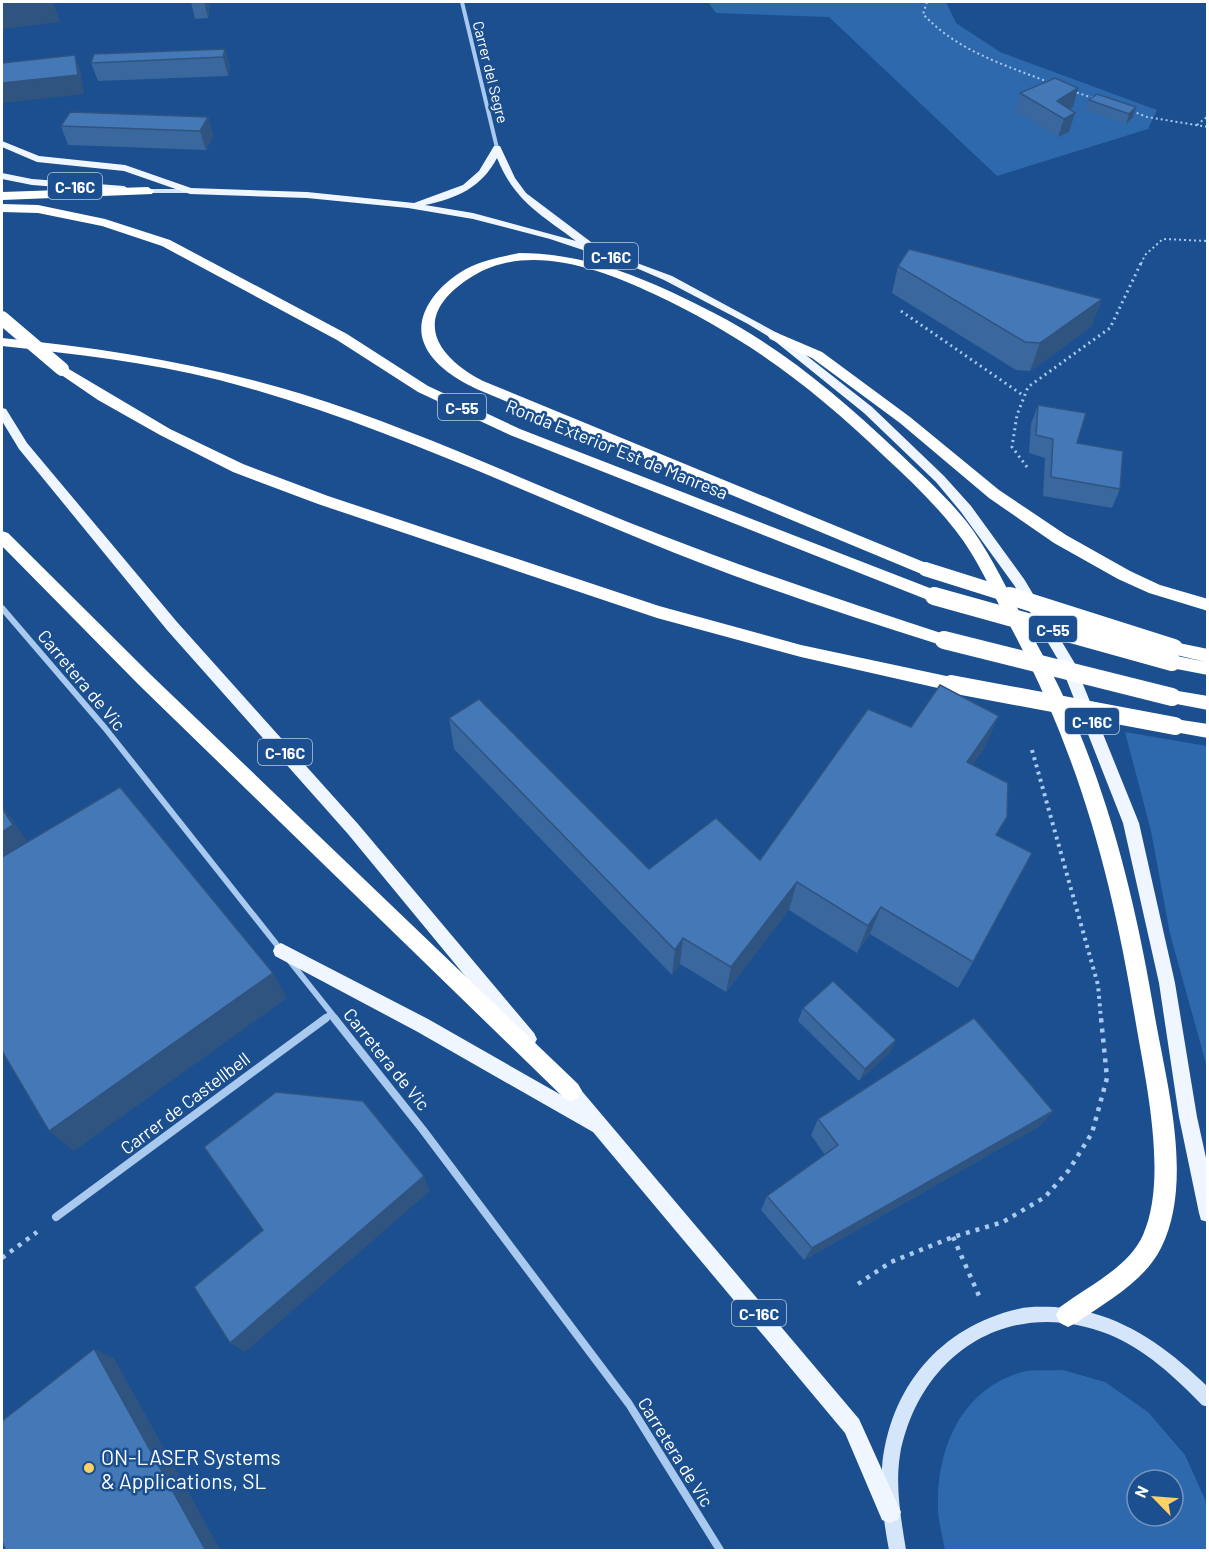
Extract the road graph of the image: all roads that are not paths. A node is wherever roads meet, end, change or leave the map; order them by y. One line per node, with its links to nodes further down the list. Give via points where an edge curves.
1 (462, 2): 3 (street, Carrer del Segre)
2 (2, 144): 6 (main road, via 37,159 125,168)
3 (497, 148): 8 (main road, via 478,181 438,199); 10 (main road, via 522,195)
4 (2, 176): 5 (main road, C-16C)
5 (148, 191): 6 (main road, C-16C); 7 (highway)
6 (190, 191): 8 (main road, C-16C, via 307,195)
7 (2, 196)
8 (408, 205): 10 (main road, C-16C, via 473,216)
9 (2, 208): 18 (highway, Ronda Exterior Est de Manresa / C-55, bridge, via 38,209 93,220 166,243 342,337 423,389 515,432 934,596)
10 (597, 251): 12 (main road, C-16C, via 668,278)
11 (2, 318): 22 (highway, bridge, via 62,369 165,432 238,468 333,504 657,612 801,651 951,684)
12 (775, 336): 16 (highway, via 817,355 994,494 1060,539 1145,584); 27 (main road, C-16C, via 868,410 940,479 995,547 1067,662 1131,823 1167,983)
13 (2, 342): 21 (highway, C-55, bridge, via 98,351 247,383 421,442 664,543 786,588 944,640)
14 (2, 412): 25 (main road, C-16C, via 23,446 172,626 353,829)
15 (2, 537): 25 (highway, C-16C, via 162,697)
16 (1208, 605)
17 (2, 608): 23 (street, Carretera de Vic, via 105,728)
18 (1173, 655): 19 (highway); 20 (highway, Ronda Exterior Est de Manresa / C-55); 29 (highway, bridge, via 925,569 462,376 431,345 431,311 450,285 465,276 502,260 525,256 572,260 631,279 712,318 783,361 852,417 916,477 967,536 991,574 1044,671 1073,738 1102,823 1140,980 1160,1109 1166,1174 1154,1239 1143,1256 1120,1277)
19 (1208, 656)
20 (1208, 669)
21 (1208, 703)
22 (1208, 731)
23 (282, 951): 24 (street, Carretera de Vic); 26 (main road)
24 (331, 1014): 28 (street, Carrer de Castellbell); 32 (street, Carretera de Vic, via 629,1404)
25 (571, 1090): 26 (main road, C-16C)
26 (603, 1128): 31 (main road, C-16C, via 852,1426)
27 (1208, 1213)
28 (56, 1217)
29 (1068, 1316): 30 (main road, via 1092,1321 1141,1342); 31 (main road, via 1016,1317 991,1323 952,1346 934,1362 915,1388 899,1427 892,1454)
30 (1208, 1399)
31 (890, 1512): 33 (main road, C-16C)
32 (720, 1551)
33 (897, 1551)

